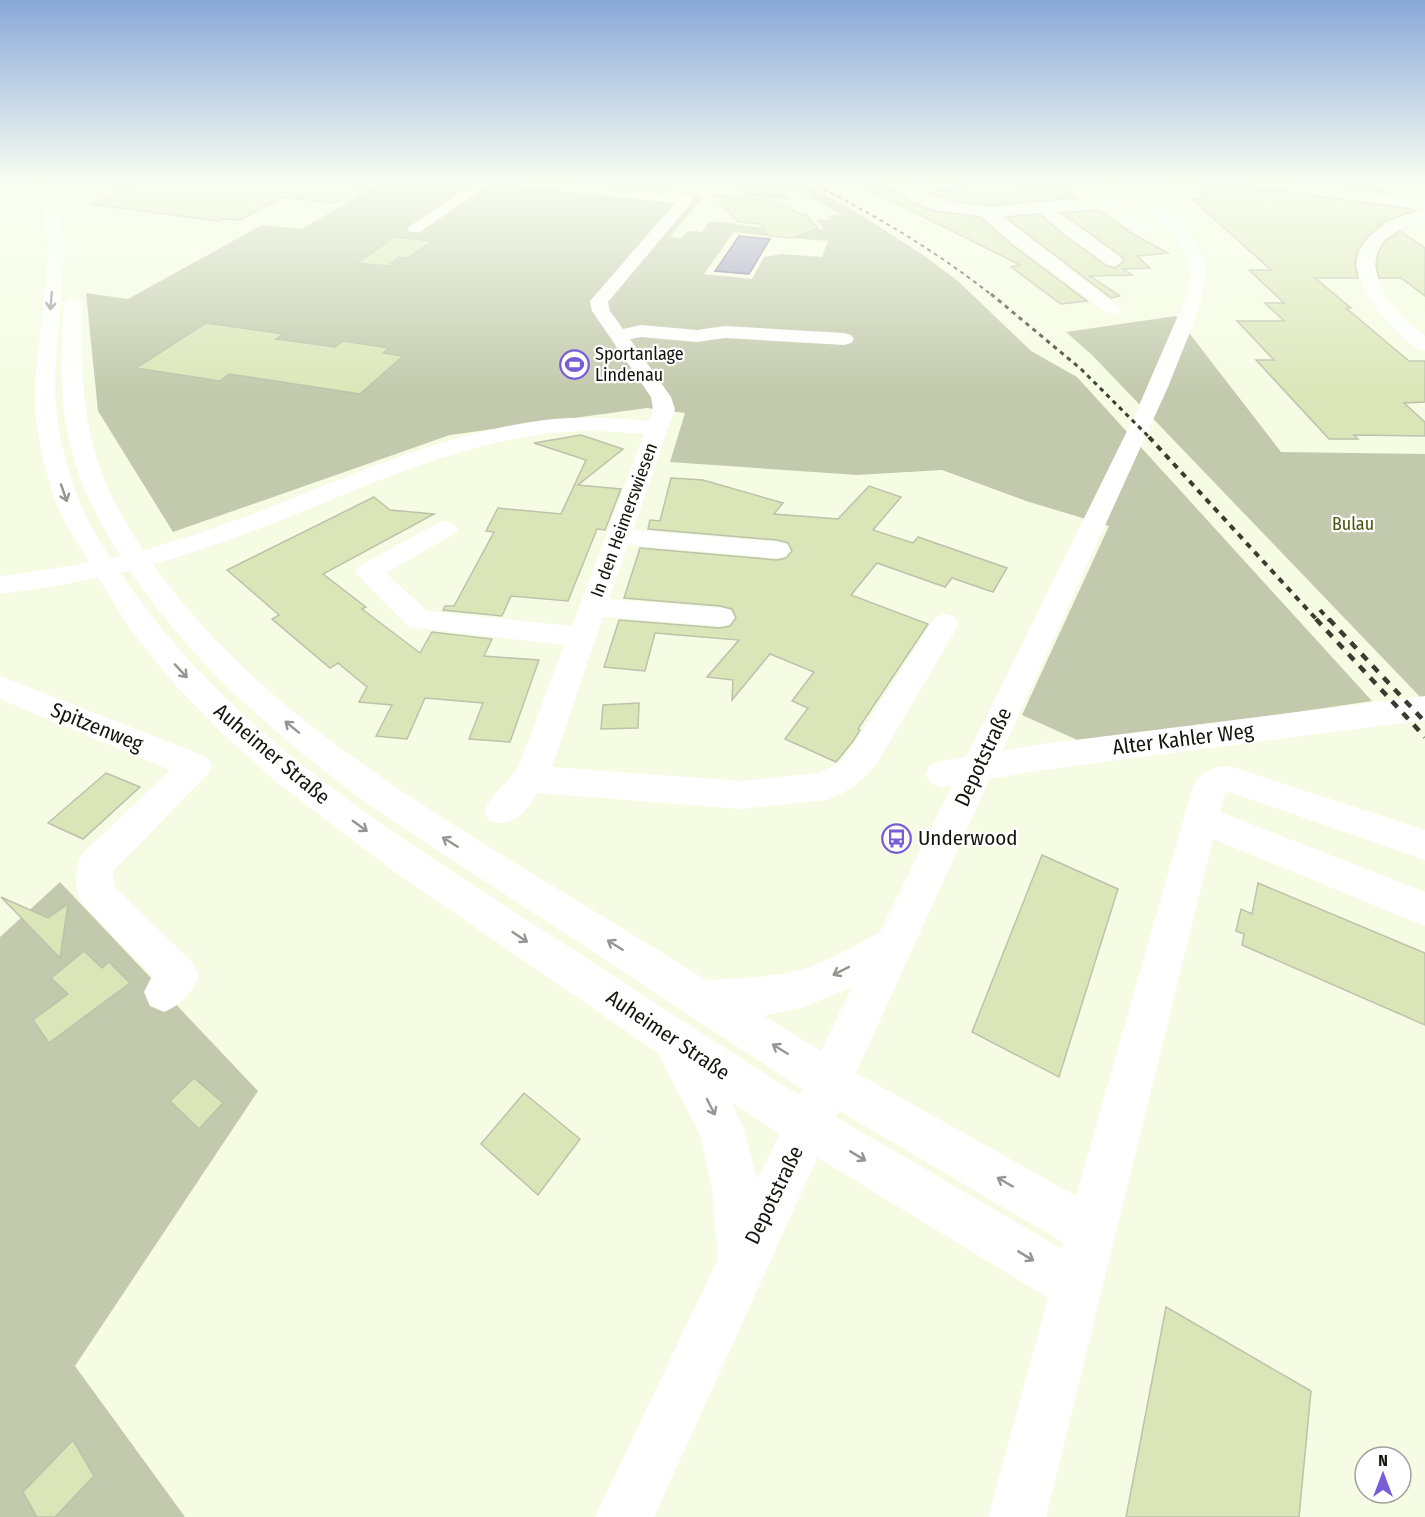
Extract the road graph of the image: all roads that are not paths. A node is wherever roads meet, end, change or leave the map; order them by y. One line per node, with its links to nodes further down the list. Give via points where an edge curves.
1 (54, 253): 35 (main road, Auheimer Straße, one-way to 35, via 45,384 55,467 83,534 149,637 200,691 304,785 410,863)
2 (636, 253): 12 (main road, via 599,301 601,311)
3 (1037, 253): 7 (main road)
4 (1102, 253): 7 (main road, via 1114,261)
5 (1192, 253): 26 (main road, Depotstraße, via 1198,285 1160,382)
6 (1368, 253): 10 (main road, via 1367,274)
7 (1057, 268): 9 (main road)
8 (74, 284): 34 (main road, Auheimer Straße, one-way to 8, via 428,828 271,709 183,625 143,572 111,520 84,456 70,375)
9 (1113, 309)
10 (1386, 310): 11 (main road); 14 (main road)
11 (1416, 315)
12 (618, 335): 13 (main road, via 640,331 697,336 725,332); 15 (main road, via 661,397 663,409)
13 (844, 339)
14 (1425, 345)
15 (657, 428): 17 (main road, In den Heimerswiesen); 19 (main road, In den Heimerswiesen, via 580,423 467,442 386,468 204,540 131,561)
16 (445, 529): 23 (main road, via 368,572 419,620)
17 (618, 536): 18 (main road); 20 (main road, In den Heimerswiesen)
18 (777, 550)
19 (0, 585)
20 (592, 607): 21 (main road); 23 (main road, In den Heimerswiesen)
21 (720, 617)
22 (945, 624): 27 (main road, via 862,758 852,771 826,786 741,795)
23 (582, 637): 27 (main road, In den Heimerswiesen)
24 (0, 687): 33 (main road, Spitzenweg, via 195,766 95,865 96,892 179,975)
25 (1425, 708): 26 (main road, Alter Kahler Weg, via 1043,757)
26 (959, 772): 32 (main road, Depotstraße)
27 (529, 779): 28 (main road, In den Heimerswiesen)
28 (501, 811)
29 (1201, 819): 30 (main road, via 1210,786 1230,779); 31 (main road); 38 (main road)
30 (1425, 845)
31 (1425, 909)
32 (894, 945): 34 (main road, one-way to 34, via 798,990); 36 (main road, Depotstraße)
33 (164, 992)
34 (702, 1000): 36 (main road, Auheimer Straße, one-way to 34)
35 (672, 1038): 37 (main road, Auheimer Straße); 39 (main road, one-way to 39, via 721,1129 736,1188)
36 (829, 1081): 37 (main road, Depotstraße); 38 (main road, Auheimer Straße, one-way to 36)
37 (808, 1126): 39 (main road, Depotstraße); 40 (main road, Auheimer Straße, one-way to 40)
38 (1092, 1232): 40 (main road)
39 (743, 1258): 41 (main road, Depotstraße)
40 (1078, 1287): 42 (main road)
41 (624, 1517)
42 (1017, 1517)

